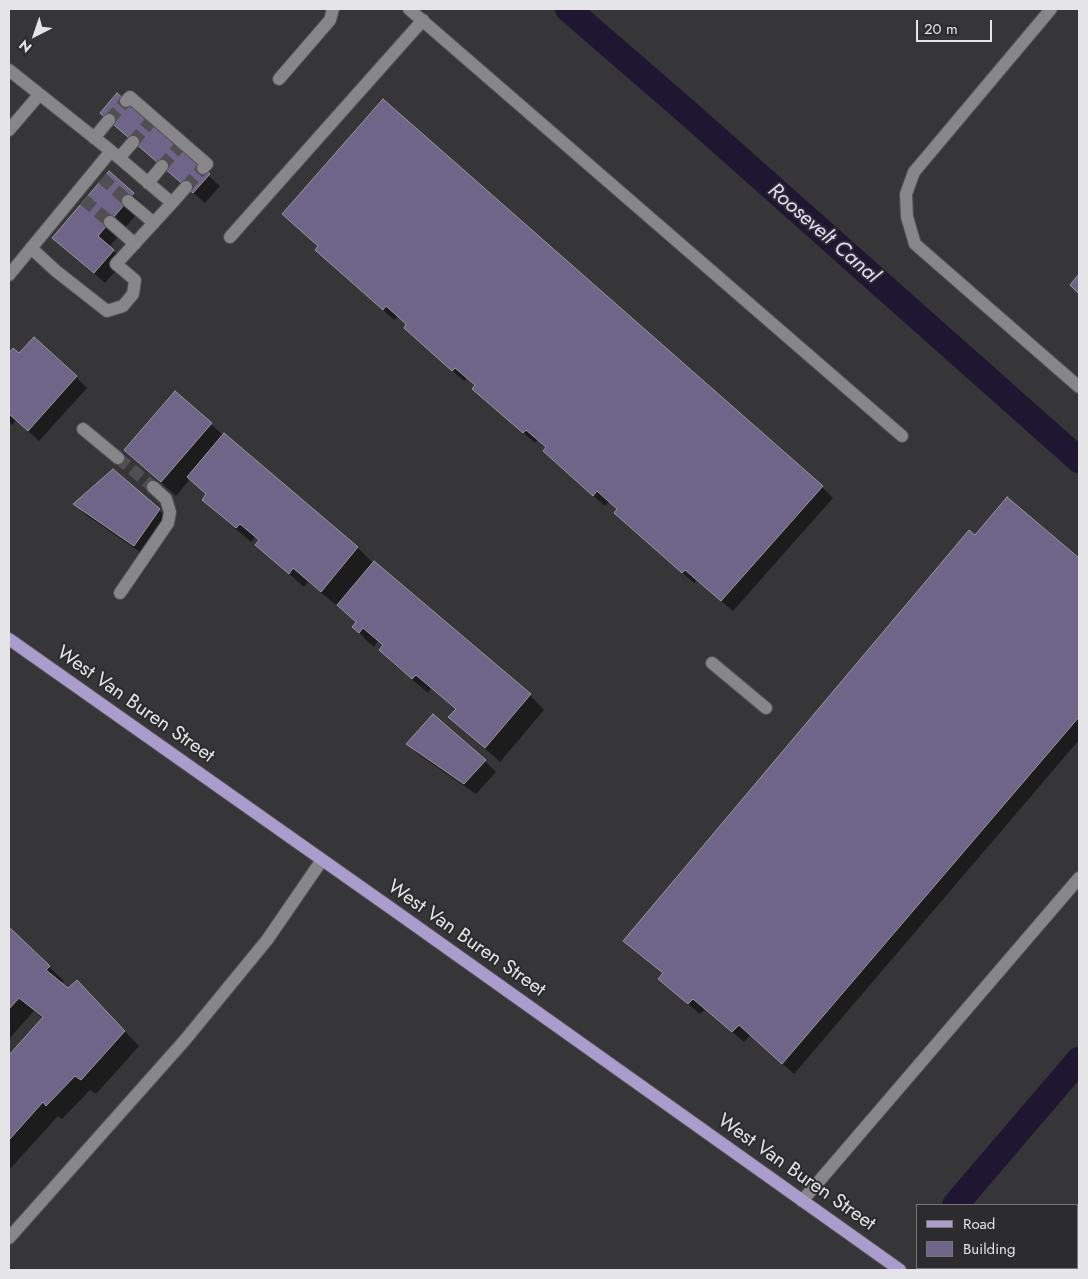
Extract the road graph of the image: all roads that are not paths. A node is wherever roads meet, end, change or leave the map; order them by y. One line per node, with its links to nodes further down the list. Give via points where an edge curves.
1 (333, 9): 6 (lane, via 330,20)
2 (410, 9): 4 (lane)
3 (1051, 9): 26 (lane, via 914,172 906,194 907,217 915,244)
4 (423, 20): 22 (lane); 28 (lane)
5 (9, 70): 7 (lane)
6 (279, 79)
7 (39, 95): 10 (lane); 11 (lane)
8 (126, 101): 15 (lane, via 130,97 152,120 207,164)
9 (110, 120): 11 (lane)
10 (9, 130)
11 (94, 138): 13 (lane)
12 (133, 142): 13 (lane)
13 (115, 155): 16 (lane); 24 (lane)
14 (162, 166): 16 (lane)
15 (203, 168)
16 (148, 183): 19 (lane)
17 (186, 187): 19 (lane)
18 (128, 201): 21 (lane)
19 (172, 203): 21 (lane)
20 (110, 222): 23 (lane)
21 (154, 223): 23 (lane)
22 (230, 237)
23 (135, 244): 24 (lane, via 116,264 135,280 133,294 122,306 107,311)
24 (31, 248): 25 (lane)
25 (9, 275)
26 (1079, 387)
27 (84, 429): 29 (lane)
28 (902, 436)
29 (118, 458)
30 (153, 487): 31 (lane, via 166,499 170,512 168,523)
31 (120, 592)
32 (9, 639): 35 (main road, West Van Buren Street)
33 (712, 663): 34 (lane)
34 (766, 708)
35 (322, 860): 37 (main road, West Van Buren Street); 38 (lane, via 267,940 185,1040)
36 (1079, 878): 37 (lane)
37 (802, 1201): 39 (main road, West Van Buren Street)
38 (9, 1238)
39 (900, 1270)

